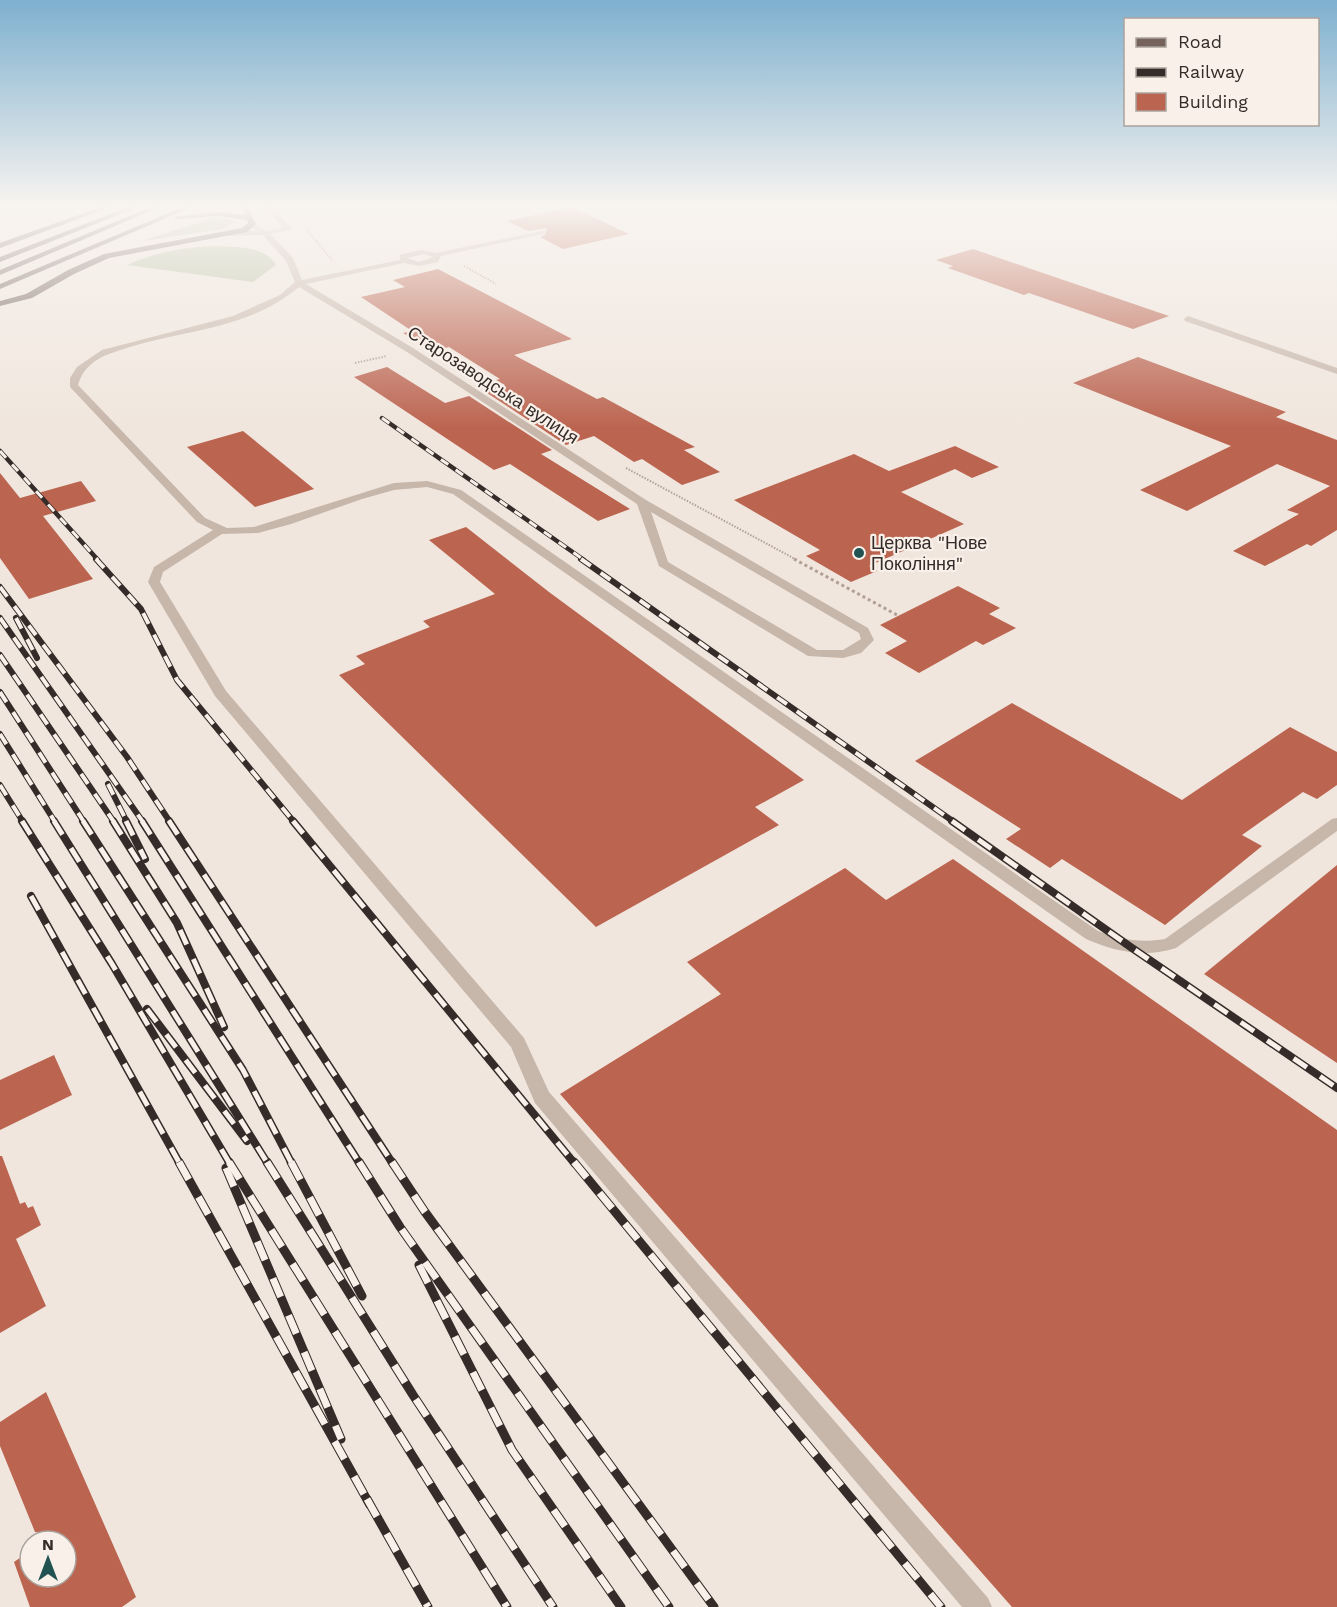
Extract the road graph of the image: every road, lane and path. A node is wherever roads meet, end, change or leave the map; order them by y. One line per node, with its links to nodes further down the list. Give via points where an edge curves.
1 (19, 279): 6 (main road)
2 (59, 279): 7 (main road, via 29,296)
3 (297, 279): 5 (street)
4 (320, 279): 5 (street)
5 (298, 283): 11 (street, Старозаводська вулиця, via 410,350); 12 (street, via 288,295 267,306 105,352 86,362 75,374 74,385 90,403 201,520)
6 (0, 287)
7 (0, 304)
8 (1188, 318): 9 (street)
9 (1337, 371)
10 (627, 468): 13 (path)
11 (642, 502): 11 (street, Старозаводська вулиця, via 864,631 868,640 849,653 813,653 663,564)
12 (220, 530): 14 (street, via 269,526 406,483 448,487 1092,935 1112,944 1132,948 1170,944); 15 (street, via 158,570 154,582 220,693 518,1043 542,1097)
13 (899, 615)
14 (1337, 823)
15 (979, 1607)

